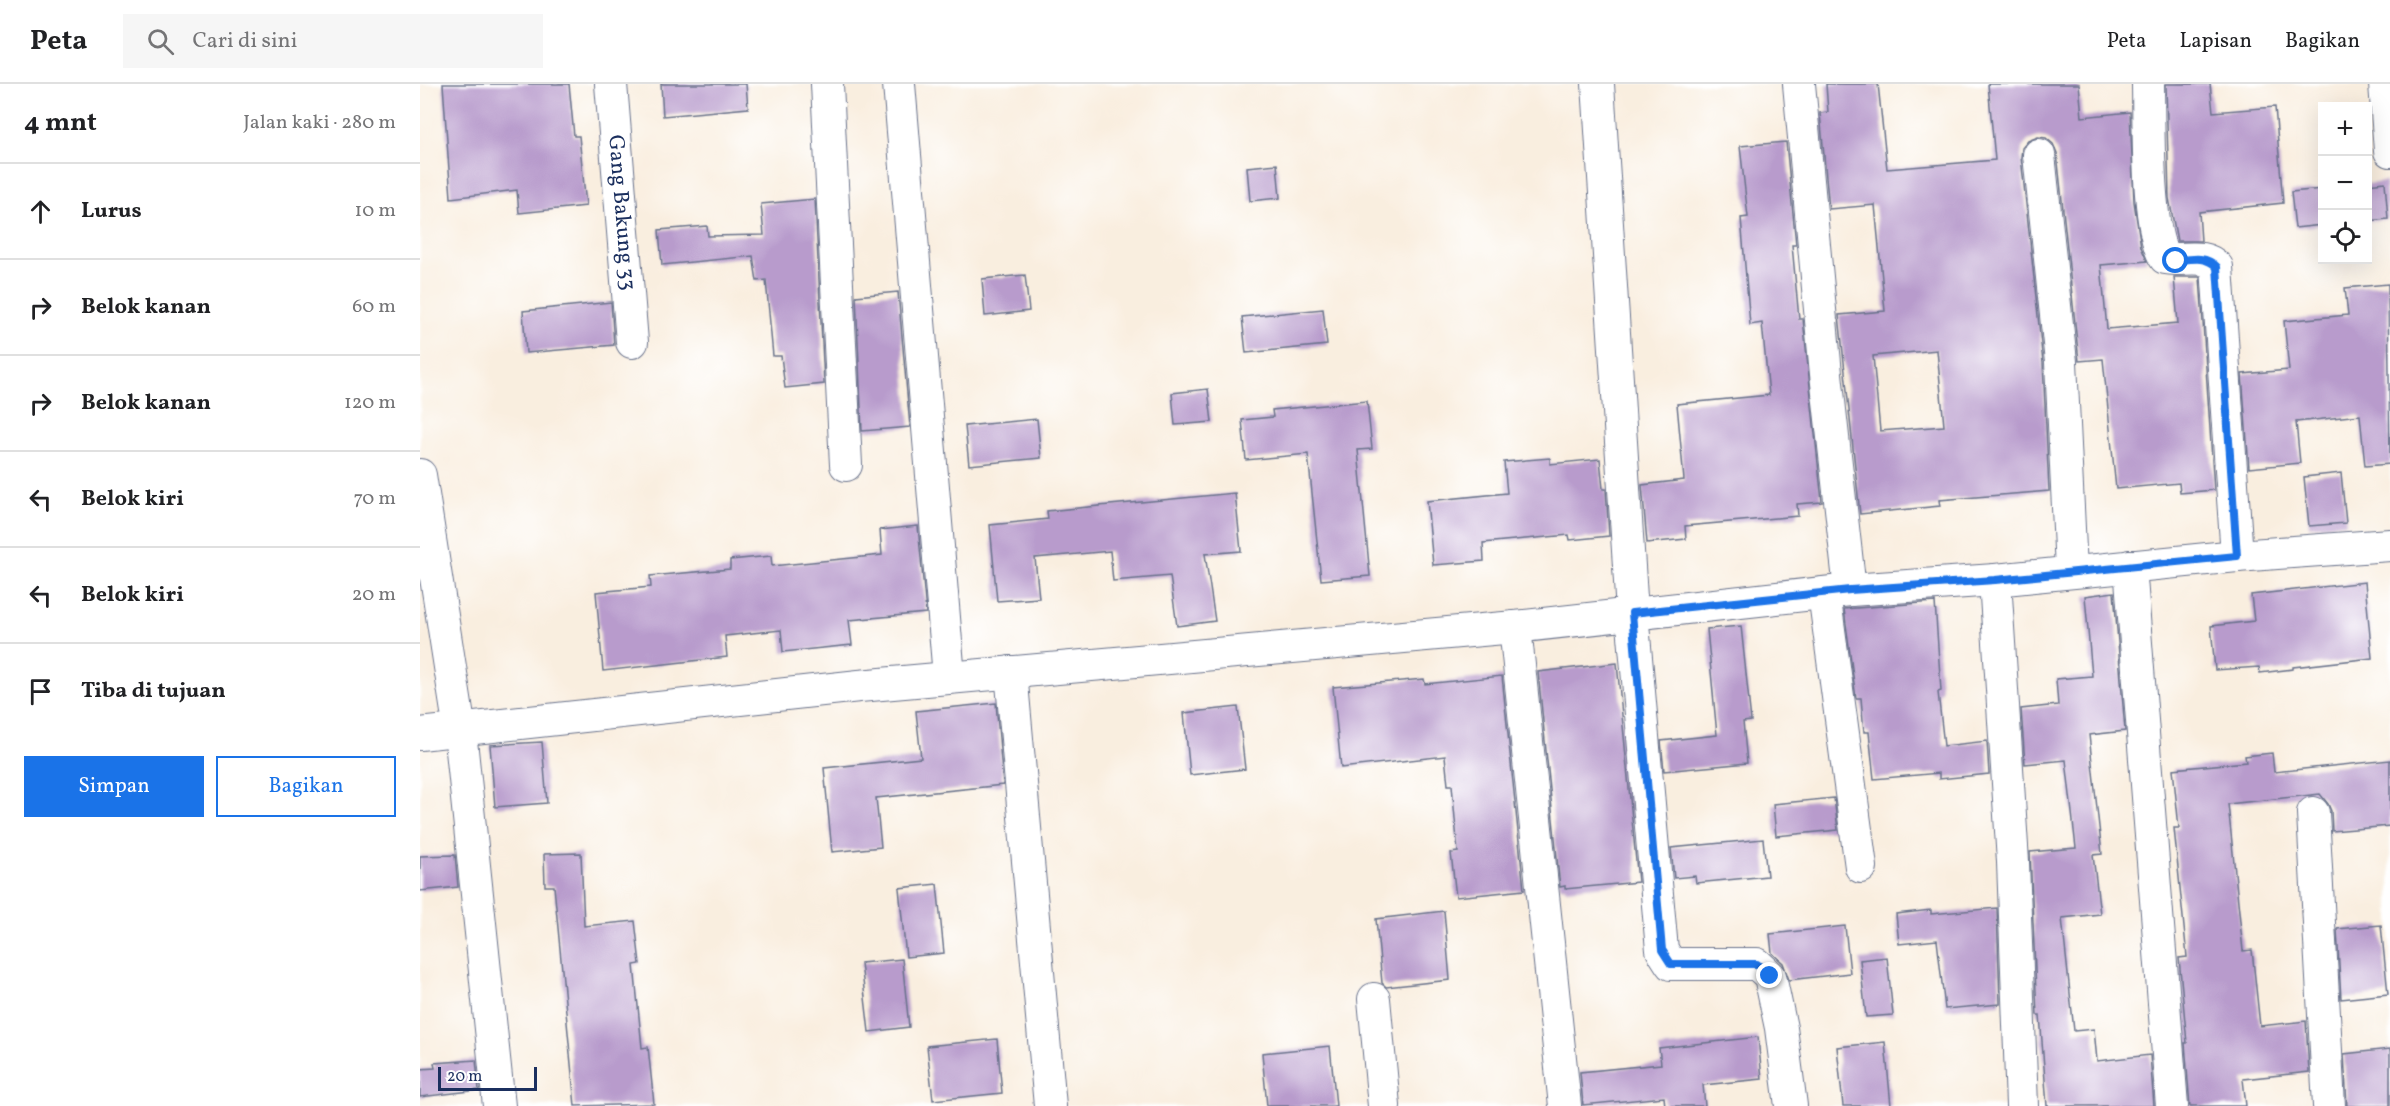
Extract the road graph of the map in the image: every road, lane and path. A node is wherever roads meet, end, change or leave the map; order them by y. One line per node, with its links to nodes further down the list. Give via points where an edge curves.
1 (611, 84): 10 (street, Gang Bakung 33)
2 (827, 84): 11 (street)
3 (899, 84): 22 (street)
4 (1598, 84): 19 (street)
5 (1799, 84): 18 (street, via 1826,374)
6 (2148, 84): 14 (street, via 2151,182 2159,247 2165,258 2196,258 2211,261 2217,267)
7 (2385, 84): 8 (street)
8 (2390, 151)
9 (2039, 155): 16 (street, via 2062,386)
10 (632, 342)
11 (846, 465)
12 (420, 475): 23 (street)
13 (2390, 545): 14 (street)
14 (2237, 556): 15 (street)
15 (2130, 566): 16 (street); 34 (street)
16 (2071, 570): 17 (street)
17 (1995, 580): 18 (street); 33 (street, via 2013,862)
18 (1837, 591): 19 (street); 26 (street)
19 (1632, 613): 20 (street); 32 (street, via 1662,950 1671,964 1757,964 1770,976)
20 (1515, 627): 21 (street); 31 (street)
21 (1011, 672): 22 (street); 29 (street)
22 (949, 677): 23 (street)
23 (460, 731): 24 (street); 28 (street)
24 (420, 734)
25 (2313, 813): 35 (street)
26 (1861, 867)
27 (1374, 999): 30 (street)
28 (499, 1106)
29 (1050, 1106)
30 (1384, 1106)
31 (1565, 1106)
32 (1791, 1106)
33 (2022, 1106)
34 (2172, 1106)
35 (2329, 1106)

